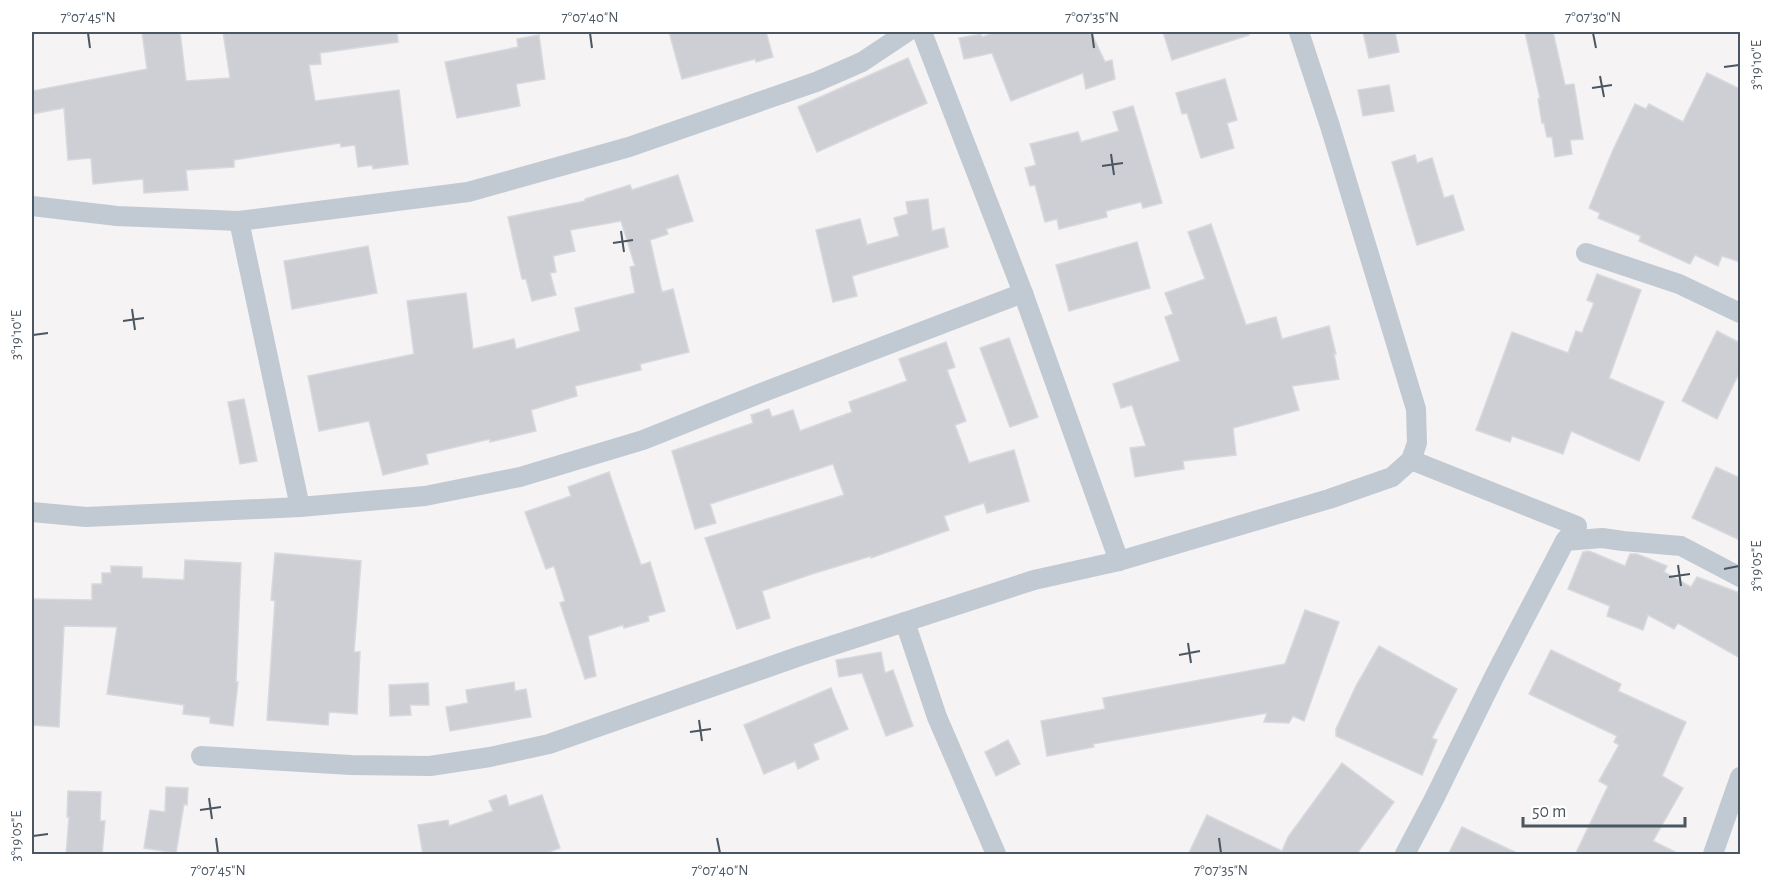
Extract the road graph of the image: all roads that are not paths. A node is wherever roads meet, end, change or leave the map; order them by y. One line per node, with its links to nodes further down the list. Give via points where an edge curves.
1 (907, 32): 5 (street, via 862,62 816,82 629,147 468,192)
2 (922, 32): 7 (street)
3 (1299, 32): 9 (street, via 1416,409 1417,443)
4 (32, 206): 5 (street, via 117,216)
5 (239, 221): 10 (street)
6 (1586, 253): 8 (street, via 1679,284)
7 (1023, 293): 10 (street, via 643,440 520,477 425,496); 13 (street)
8 (1740, 313)
9 (1411, 460): 12 (street, via 1576,526); 13 (street, via 1392,477 1329,500)
10 (300, 507): 11 (street, via 86,517)
11 (32, 512)
12 (1565, 541): 14 (street, via 1602,537 1681,546); 19 (street)
13 (1119, 561): 15 (street, via 1034,580)
14 (1740, 577)
15 (905, 622): 16 (street, via 549,744 490,757 418,766); 18 (street, via 937,717)
16 (201, 756)
17 (1740, 777): 20 (street)
18 (996, 855)
19 (1405, 855)
20 (1713, 855)

